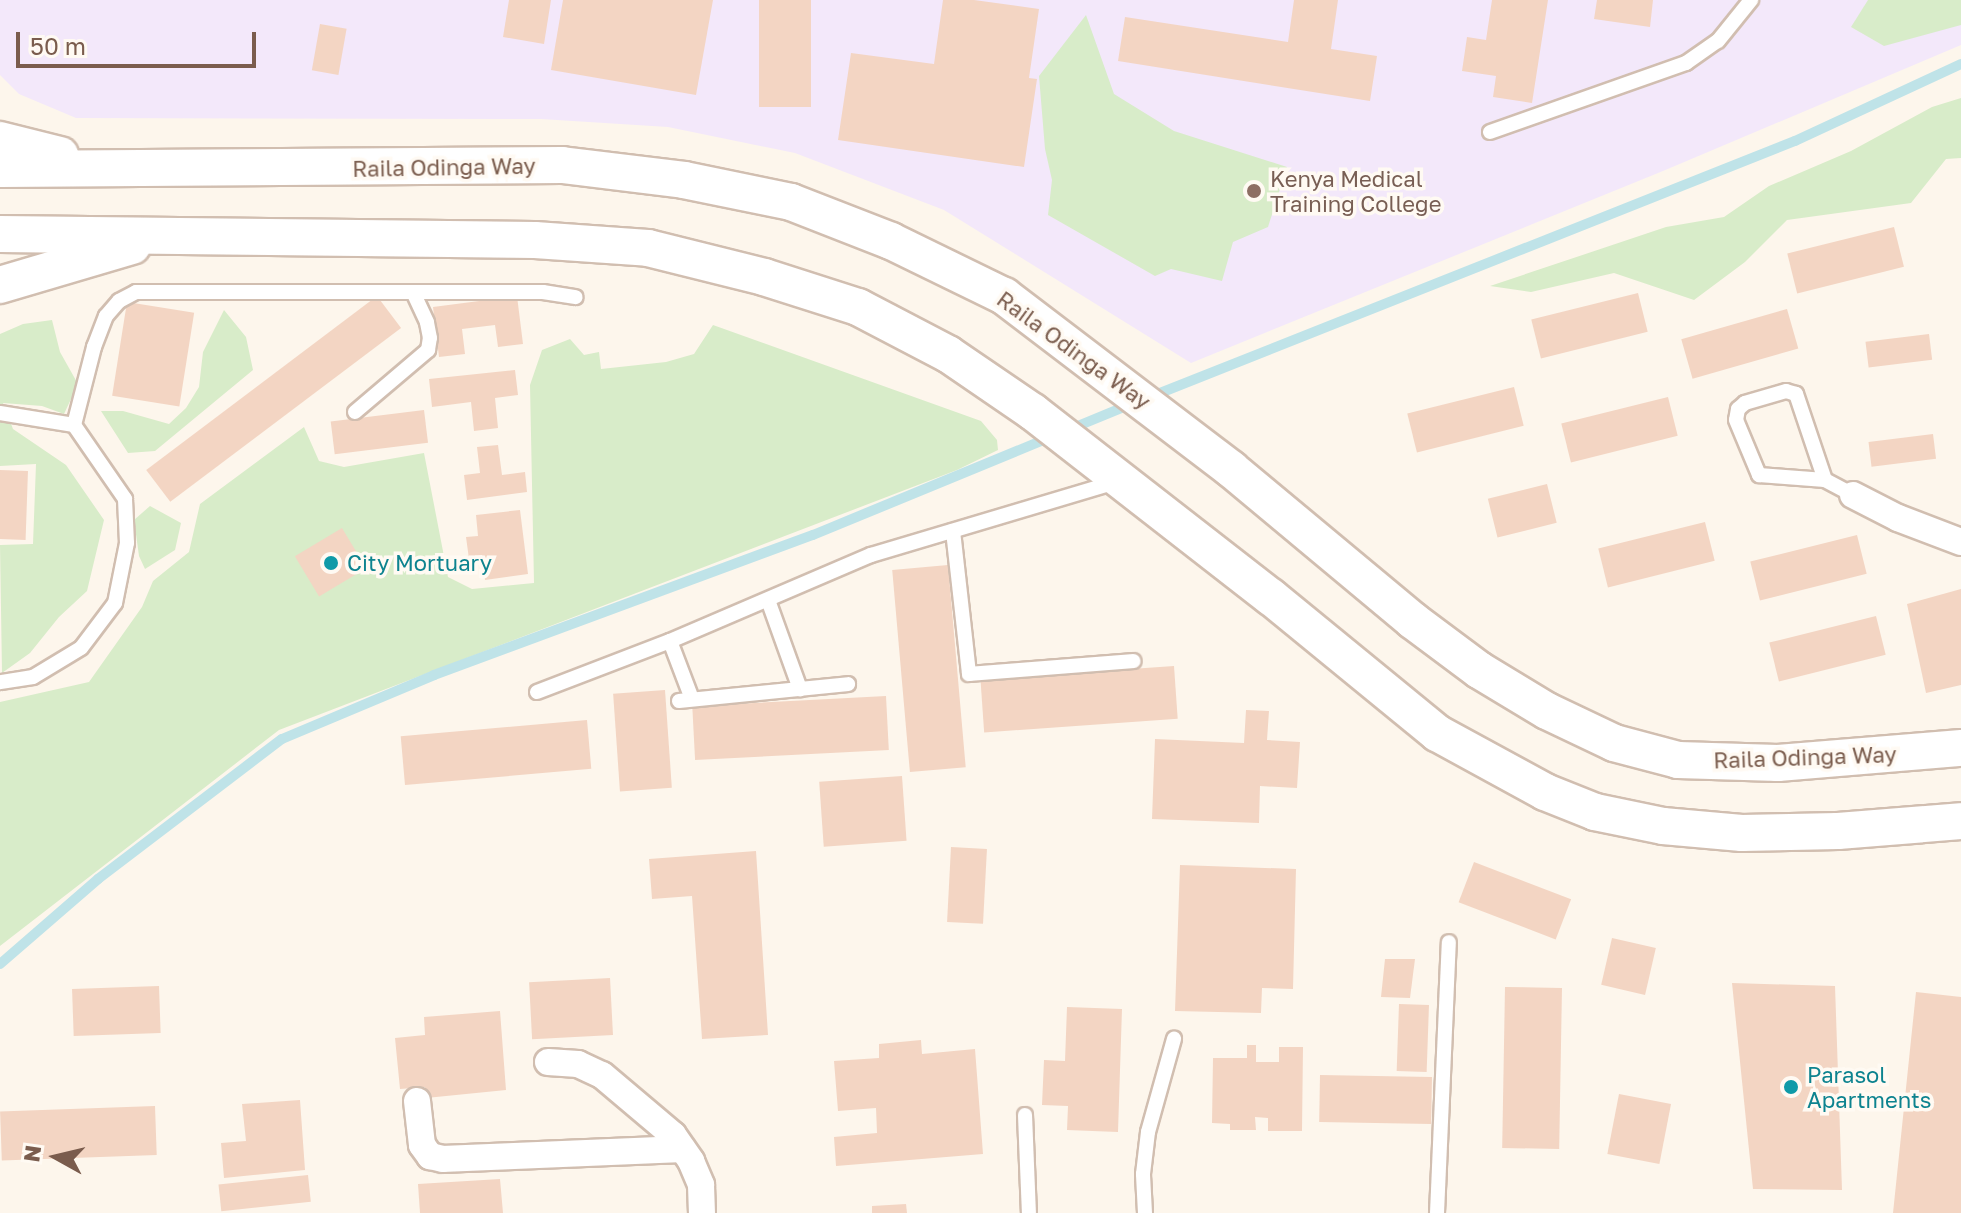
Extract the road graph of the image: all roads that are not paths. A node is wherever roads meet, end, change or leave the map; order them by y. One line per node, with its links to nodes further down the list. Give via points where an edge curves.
1 (1751, 0): 2 (lane, via 1718,41 1686,63)
2 (1490, 132)
3 (0, 140): 4 (main road)
4 (129, 168): 5 (main road, Raila Odinga Way); 26 (main road, Raila Odinga Way, via 562,165 684,180 791,202 891,241 1004,296 1161,414 1479,670 1614,743 1678,760 1778,763)
5 (0, 169)
6 (0, 234): 7 (main road)
7 (172, 234): 8 (main road); 15 (main road, via 535,240 648,248 764,277 858,307 948,354 1042,418)
8 (0, 285)
9 (413, 292): 10 (lane); 11 (lane, via 427,322 428,350); 13 (lane, via 136,292 106,316)
10 (576, 297)
11 (355, 412)
12 (0, 413): 13 (lane)
13 (74, 425): 22 (lane, via 125,499 127,543 115,603 81,648 63,662 33,677)
14 (1825, 480): 14 (lane, via 1796,394 1786,391 1738,409 1736,420 1759,475); 16 (lane)
15 (1120, 481): 17 (lane); 27 (main road, via 1437,733 1545,792 1595,812 1663,826 1742,833)
16 (1853, 495): 18 (street)
17 (953, 531): 19 (lane, via 871,555); 21 (lane, via 969,674)
18 (1961, 542)
19 (768, 600): 20 (lane); 24 (lane)
20 (670, 641): 24 (lane, via 685,700); 25 (lane)
21 (1133, 661)
22 (0, 682)
23 (848, 684): 24 (lane)
24 (800, 689)
25 (537, 692)
26 (1961, 748)
27 (1961, 821)
28 (1449, 942): 37 (lane)
29 (1174, 1039): 36 (lane, via 1148,1132)
30 (548, 1062): 33 (street, via 578,1064 602,1075 673,1135)
31 (417, 1101): 33 (street, via 422,1145 430,1156 443,1159)
32 (1025, 1115): 35 (lane)
33 (682, 1149): 34 (street, via 701,1185)
34 (702, 1213)
35 (1029, 1213)
36 (1145, 1213)
37 (1437, 1213)

